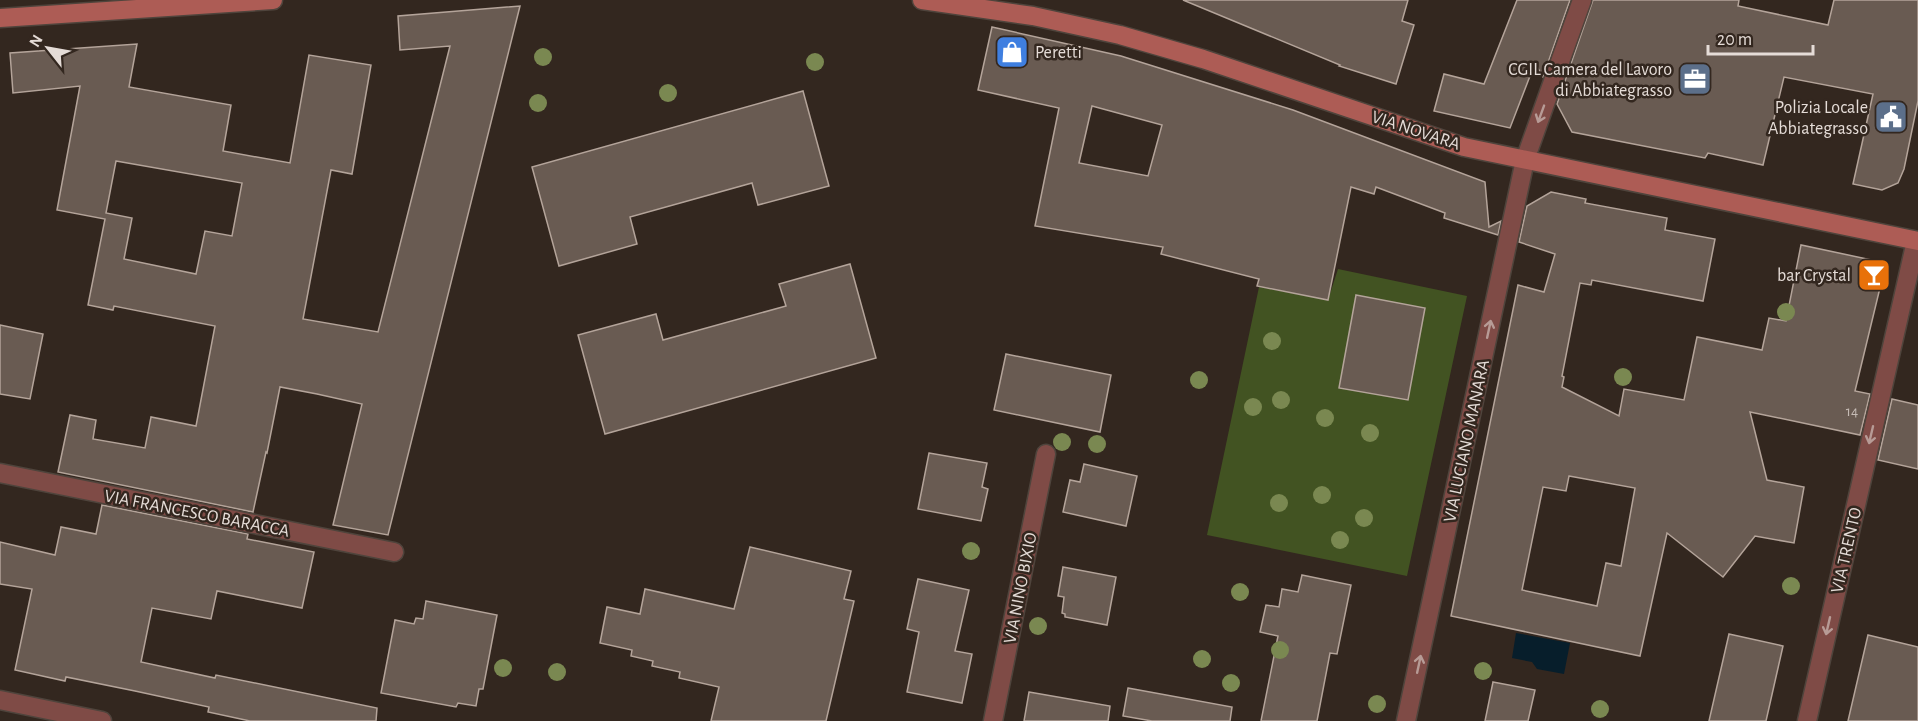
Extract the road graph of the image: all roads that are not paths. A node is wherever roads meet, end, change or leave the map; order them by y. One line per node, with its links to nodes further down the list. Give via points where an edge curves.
1 (273, 0): 4 (street)
2 (922, 0): 5 (street, VIA NOVARA, via 1033,16 1120,35 1464,147)
3 (1582, 0): 5 (street, VIA LUCIANO MANARA, one-way to 5)
4 (0, 18)
5 (1525, 160): 6 (street, VIA NOVARA); 13 (street, VIA LUCIANO MANARA, one-way to 5)
6 (1917, 241): 14 (street, VIA TRENTO, one-way to 14)
7 (1046, 454): 12 (street, VIA NINO BIXIO)
8 (0, 473): 9 (street, VIA FRANCESCO BARACCA)
9 (394, 552)
10 (0, 700): 11 (street)
11 (102, 721)
12 (993, 721)
13 (1406, 721)
14 (1807, 721)

